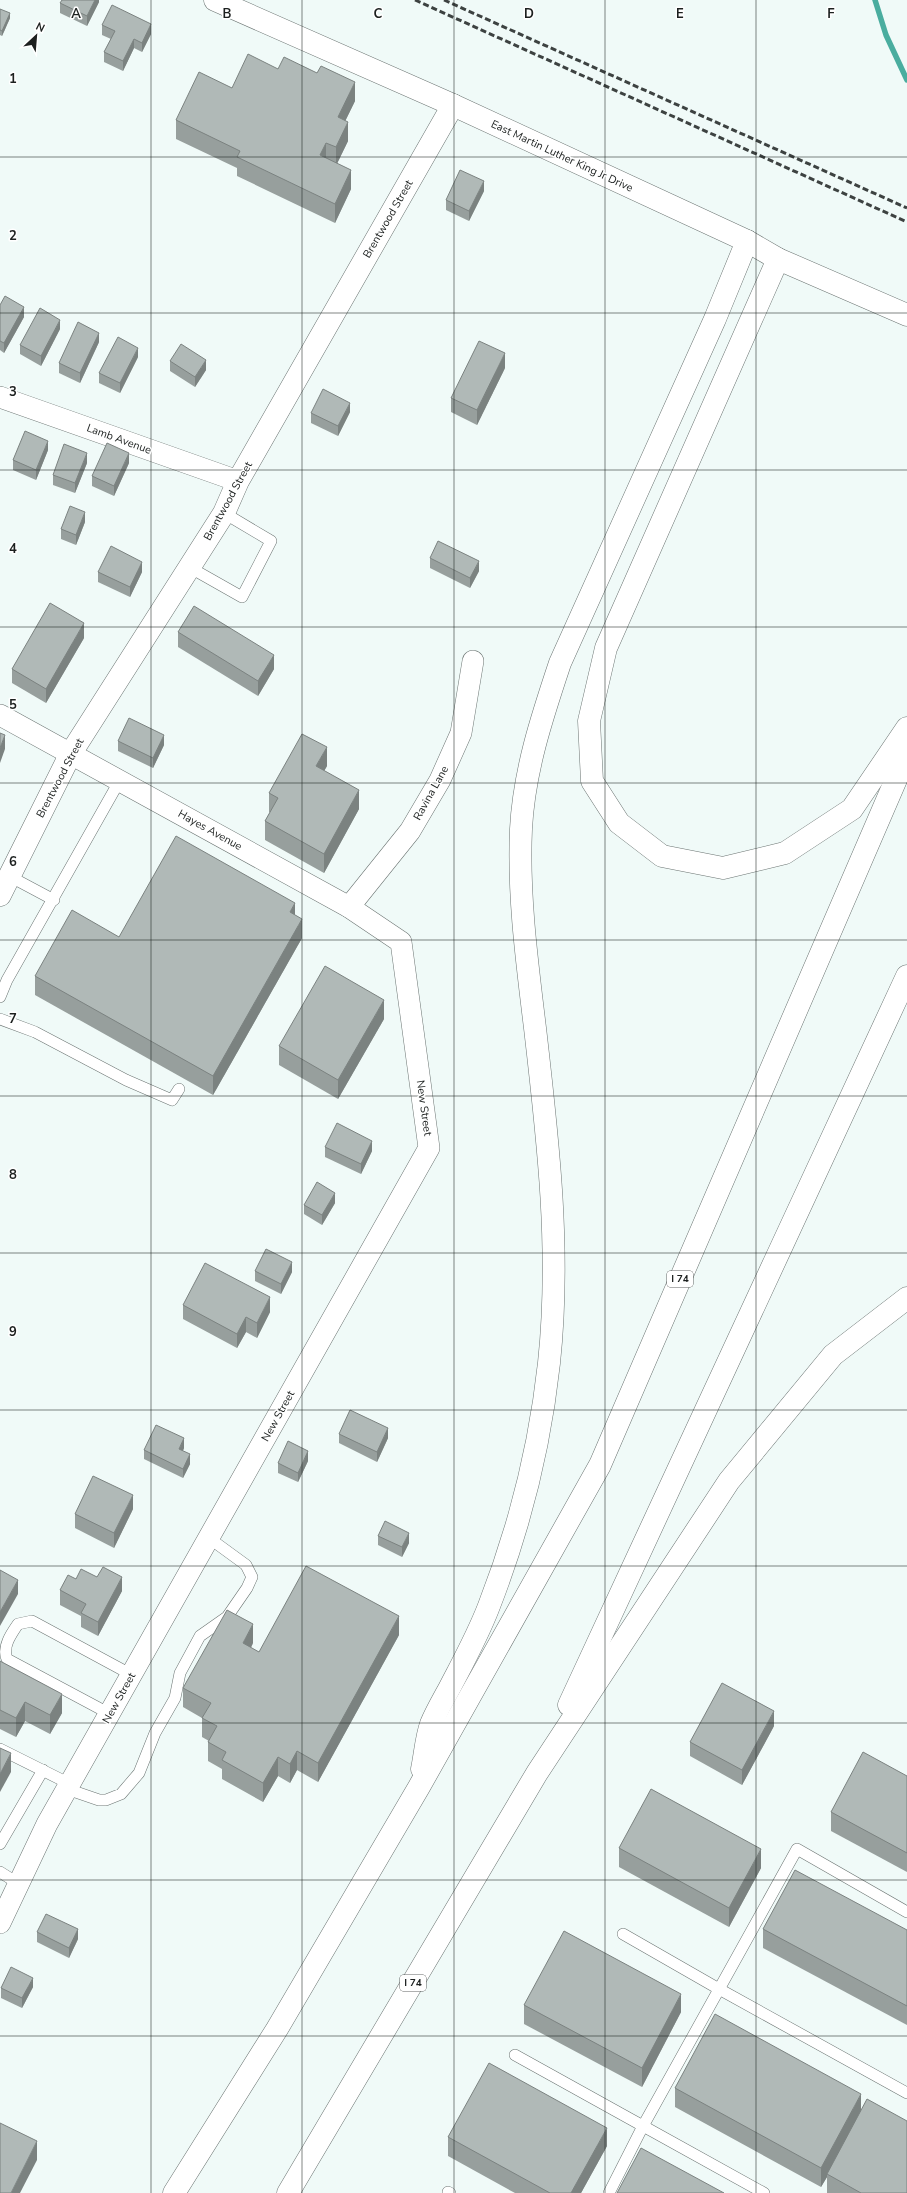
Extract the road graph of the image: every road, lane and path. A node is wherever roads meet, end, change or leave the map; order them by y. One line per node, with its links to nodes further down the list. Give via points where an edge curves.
1 (215, 0): 2 (main road, East Martin Luther King Jr Drive)
2 (453, 105): 3 (main road, East Martin Luther King Jr Drive); 7 (main road, Brentwood Street)
3 (747, 241): 4 (main road, East Martin Luther King Jr Drive); 31 (main road, via 715,320 560,663 542,716 527,776 521,828 521,884 554,1219 554,1291 549,1363 530,1474 512,1540 488,1608 430,1726)
4 (778, 259): 5 (main road, East Martin Luther King Jr Drive); 12 (main road, via 606,648 589,721 592,781 619,823 662,856 723,868 786,853 852,809)
5 (907, 316)
6 (0, 397): 7 (street, Lamb Avenue)
7 (238, 482): 8 (main road, Brentwood Street)
8 (224, 513): 9 (main road, Brentwood Street); 9 (lane, via 271,541 242,597)
9 (189, 567): 13 (main road, Brentwood Street)
10 (473, 661): 18 (street, Ravina Lane, via 461,733 440,780 410,831)
11 (0, 716): 13 (street, Hayes Avenue)
12 (907, 728)
13 (71, 753): 15 (street, Hayes Avenue); 16 (main road, Brentwood Street)
14 (907, 754): 31 (main road, I 74, via 600,1465)
15 (120, 780): 17 (lane); 18 (street, Hayes Avenue)
16 (4, 886): 17 (lane)
17 (54, 900): 20 (lane)
18 (349, 907): 24 (street, New Street, via 401,942 429,1148)
19 (907, 976): 29 (main road, I 74)
20 (0, 997)
21 (0, 1019): 22 (lane, via 36,1032 119,1077 172,1100)
22 (179, 1088)
23 (907, 1298): 29 (main road, via 834,1355 729,1481)
24 (209, 1538): 25 (street, New Street); 30 (lane, via 246,1565 252,1576 247,1588 227,1617 200,1636 180,1673 175,1698 155,1733 139,1773 121,1794 99,1800)
25 (132, 1675): 26 (street, New Street); 26 (lane, via 32,1621 18,1624 13,1630 6,1644 7,1659)
26 (110, 1714): 30 (street, New Street)
27 (0, 1749): 28 (lane)
28 (42, 1770): 30 (lane); 32 (lane)
29 (538, 1773): 43 (main road, I 74)
30 (69, 1786): 34 (street, New Street, via 47,1824)
31 (419, 1787): 42 (main road, I 74, via 277,2029)
32 (0, 1844)
33 (0, 1872): 34 (lane)
34 (19, 1884): 36 (street, New Street)
35 (907, 1912): 38 (lane, via 797,1849)
36 (0, 1923)
37 (623, 1934): 38 (lane)
38 (719, 1990): 40 (lane); 41 (lane)
39 (515, 2055): 41 (lane)
40 (907, 2093)
41 (643, 2126): 44 (lane); 45 (lane)
42 (174, 2193)
43 (288, 2193)
44 (609, 2193)
45 (764, 2193)

